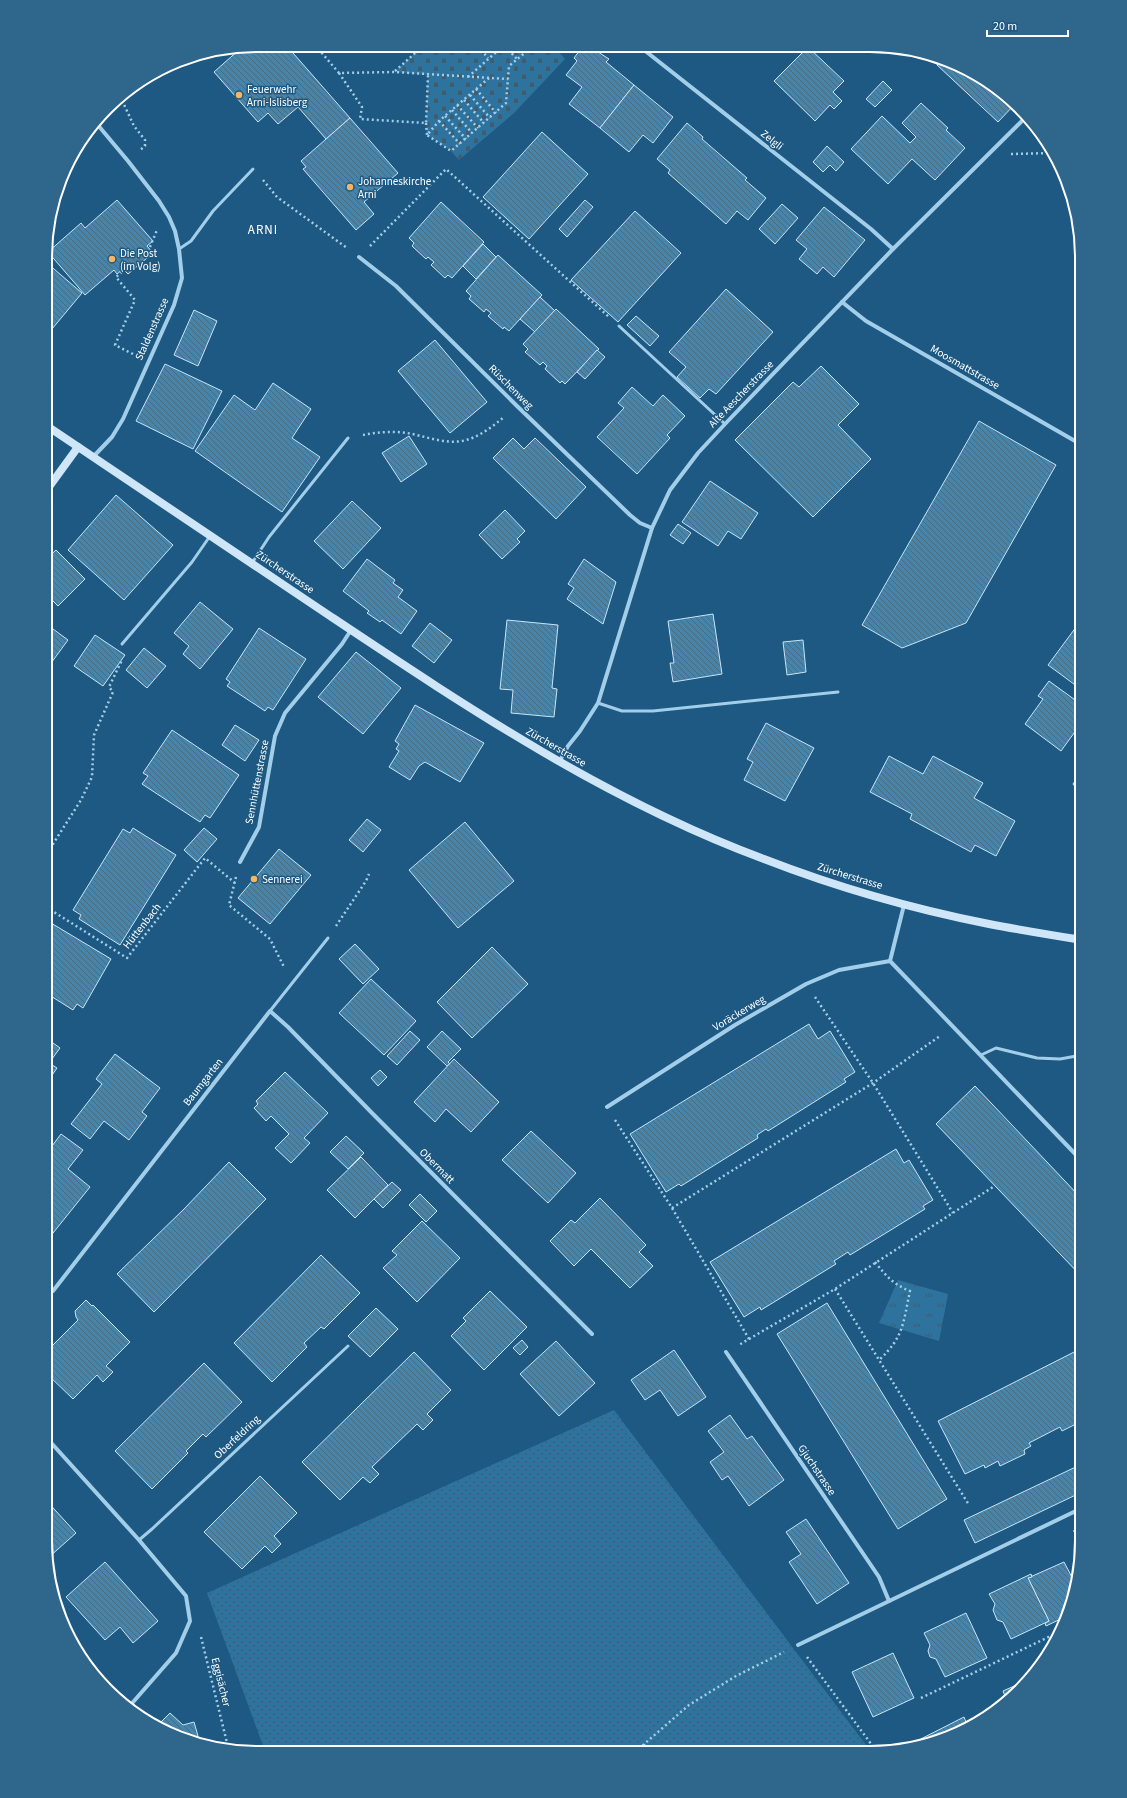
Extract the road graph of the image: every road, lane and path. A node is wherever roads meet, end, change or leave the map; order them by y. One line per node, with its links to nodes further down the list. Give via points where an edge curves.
1 (321, 52): 11 (path)
2 (417, 52): 10 (path)
3 (483, 52): 8 (path)
4 (496, 52): 8 (path)
5 (510, 52): 9 (path)
6 (647, 52): 40 (street, Zelgli)
7 (524, 53): 9 (path)
8 (488, 58): 13 (path)
9 (517, 59): 15 (path, via 509,66)
10 (394, 72): 11 (path); 12 (path)
11 (339, 73): 27 (path, via 362,107 360,118)
12 (428, 75): 13 (path); 27 (path)
13 (468, 77): 14 (path)
14 (489, 78): 15 (path); 16 (path)
15 (508, 79): 22 (path, via 506,103)
16 (476, 89): 17 (path); 22 (path)
17 (470, 95): 18 (path); 24 (path)
18 (464, 100): 20 (path); 28 (path)
19 (123, 102): 37 (path, via 134,126 145,140 145,146)
20 (457, 105): 21 (path); 30 (path)
21 (452, 110): 23 (path); 31 (path)
22 (496, 113): 24 (path)
23 (445, 116): 26 (path); 33 (path)
24 (490, 118): 28 (path)
25 (1023, 120): 35 (street, Alte Aescherstrasse)
26 (439, 121): 32 (path); 34 (path)
27 (426, 123): 32 (path)
28 (484, 123): 30 (path)
29 (99, 127): 37 (street, Staldenstrasse)
30 (478, 128): 31 (path)
31 (472, 133): 33 (path)
32 (427, 135): 34 (path, via 451,151)
33 (466, 139): 34 (path)
34 (460, 144)
35 (997, 146): 36 (path, via 1009,154); 40 (street, Alte Aescherstrasse)
36 (1047, 153)
37 (128, 161): 39 (street, Staldenstrasse, via 169,217)
38 (253, 169): 39 (lane, via 213,211 191,241); 41 (path, via 277,197)
39 (179, 249): 45 (street, Staldenstrasse, via 182,278 174,305)
40 (893, 249): 43 (street, Alte Aescherstrasse)
41 (359, 257): 44 (path, via 446,169); 46 (street, Rüschenweg, via 396,286)
42 (122, 272): 45 (path, via 116,277 135,300 115,345)
43 (842, 302): 47 (street, Alte Aescherstrasse); 50 (street, Moosmattstrasse, via 866,321)
44 (619, 326): 47 (lane)
45 (148, 362): 52 (street, Staldenstrasse, via 124,419 112,437)
46 (517, 406): 49 (path, via 486,432 462,441 437,440 400,432); 54 (street, Rüschenweg, via 630,515)
47 (725, 424): 54 (street, Alte Aescherstrasse, via 698,453 670,490)
48 (52, 430): 51 (street, Zürcherstrasse)
49 (348, 438): 56 (lane, via 269,537)
50 (1075, 441)
51 (78, 447): 52 (street, Zürcherstrasse); 53 (street)
52 (93, 457): 55 (street, Zürcherstrasse)
53 (52, 484)
54 (652, 528): 60 (street, Alte Aescherstrasse)
55 (210, 536): 56 (street, Zürcherstrasse); 58 (lane, via 192,562)
56 (251, 564): 57 (street, Zürcherstrasse)
57 (351, 630): 61 (street, Zürcherstrasse, via 434,686); 63 (street, Sennhüttenstrasse, via 285,713 275,736 259,827)
58 (122, 644): 62 (path, via 127,649 109,687 113,692 94,735 92,777 81,800)
59 (838, 692): 60 (lane, via 653,711 622,711)
60 (598, 702): 61 (street, Alte Aescherstrasse)
61 (559, 762): 66 (street, Zürcherstrasse, via 672,821 762,859)
62 (52, 846)
63 (240, 862): 65 (path)
64 (369, 874): 68 (path)
65 (235, 883): 67 (path, Hüttenbach, via 205,858 127,958); 71 (path, via 229,905 270,939 288,975)
66 (904, 904): 69 (street, Zürcherstrasse, via 987,924); 70 (street)
67 (52, 911)
68 (328, 938): 71 (lane, Baumgarten)
69 (1075, 939)
70 (890, 961): 72 (street, Voräckerweg, via 839,970); 74 (street)
71 (294, 980): 73 (lane, Baumgarten)
72 (806, 984): 77 (path); 78 (street, Voräckerweg, via 735,1025)
73 (270, 1011): 85 (street, Baumgarten); 86 (street, Obermatt)
74 (953, 1026): 75 (street); 77 (path)
75 (981, 1055): 76 (lane, via 996,1048 1037,1058 1060,1060); 79 (street, via 992,1070)
76 (1075, 1057)
77 (873, 1083): 81 (path); 82 (path)
78 (607, 1107): 81 (path)
79 (1075, 1154)
80 (993, 1186): 82 (path)
81 (672, 1208): 87 (path)
82 (953, 1213): 83 (path)
83 (875, 1262): 84 (path); 90 (path, via 895,1285 910,1291 898,1339 892,1349)
84 (835, 1289): 87 (path); 90 (path)
85 (52, 1292)
86 (592, 1334)
87 (749, 1340): 89 (path)
88 (348, 1346): 96 (lane, Oberfeldring)
89 (726, 1352): 97 (street, Gjuchstrasse, via 879,1577)
90 (879, 1360): 92 (path)
91 (52, 1444): 96 (street)
92 (969, 1505)
93 (1075, 1511): 97 (street)
94 (1072, 1527): 95 (path)
95 (1075, 1533)
96 (139, 1540): 98 (street, via 186,1596)
97 (889, 1601): 100 (street)
98 (190, 1621): 102 (street, via 176,1653); 103 (path, Eggisächer, via 200,1631)
99 (1052, 1635): 101 (path)
100 (798, 1645): 104 (path, via 736,1676 689,1705); 106 (path)
101 (921, 1698)
102 (132, 1704)
103 (227, 1744)
104 (644, 1744): 105 (path)
105 (642, 1746)
106 (873, 1746)

